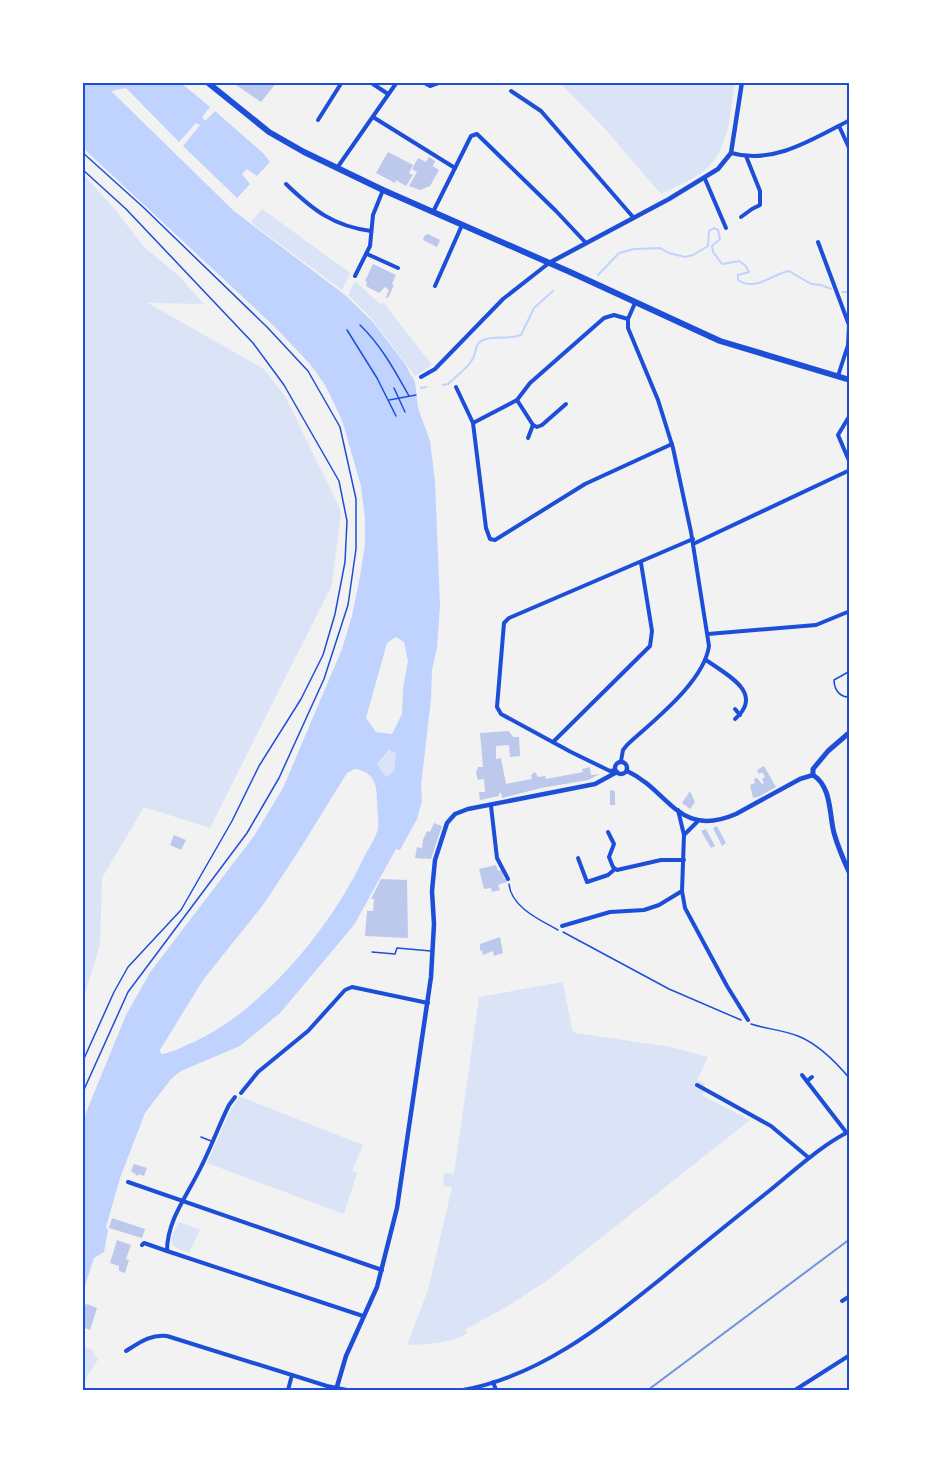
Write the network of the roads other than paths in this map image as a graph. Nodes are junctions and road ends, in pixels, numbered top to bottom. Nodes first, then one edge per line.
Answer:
1 (207, 82) edge
2 (342, 82) edge
3 (370, 82) edge
4 (397, 82) edge
5 (423, 82) edge
6 (441, 82) edge
7 (742, 82) edge
8 (512, 90) dead end
9 (388, 94) junction
10 (373, 117) junction
11 (318, 120) dead end
12 (849, 120) edge
13 (839, 126) junction
14 (849, 150) edge
15 (731, 153) junction
16 (746, 156) junction
17 (338, 168) junction
18 (455, 168) junction
19 (705, 178) junction
20 (286, 184) dead end
21 (383, 190) junction
22 (433, 212) junction
23 (633, 217) junction
24 (741, 217) dead end
25 (462, 225) junction
26 (726, 228) dead end
27 (371, 231) junction
28 (818, 242) dead end
29 (586, 243) junction
30 (367, 254) junction
31 (549, 263) junction
32 (398, 268) dead end
33 (355, 276) dead end
34 (435, 286) dead end
35 (635, 303) junction
36 (628, 318) junction
37 (421, 377) dead end
38 (837, 377) junction
39 (849, 381) edge
40 (456, 387) dead end
41 (517, 400) junction
42 (566, 404) dead end
43 (849, 415) edge
44 (474, 423) junction
45 (533, 425) junction
46 (528, 438) dead end
47 (672, 444) junction
48 (849, 463) edge
49 (849, 470) edge
50 (693, 542) junction
51 (641, 563) junction
52 (849, 610) edge
53 (708, 634) junction
54 (706, 660) junction
55 (849, 671) edge
56 (849, 695) edge
57 (735, 708) dead end
58 (740, 715) junction
59 (735, 719) dead end
60 (849, 732) edge
61 (553, 742) junction
62 (621, 761) junction
63 (616, 771) junction
64 (627, 771) junction
65 (813, 775) junction
66 (491, 806) junction
67 (678, 810) junction
68 (697, 822) junction
69 (609, 832) dead end
70 (684, 835) junction
71 (578, 858) dead end
72 (684, 860) junction
73 (848, 867) edge
74 (615, 869) junction
75 (849, 874) edge
76 (508, 879) road end
77 (682, 891) junction
78 (562, 926) dead end
79 (432, 951) junction
80 (372, 952) dead end
81 (428, 1003) junction
82 (748, 1020) dead end
83 (802, 1075) dead end
84 (812, 1077) dead end
85 (807, 1081) junction
86 (697, 1085) dead end
87 (241, 1093) dead end
88 (235, 1097) dead end
89 (848, 1132) edge
90 (201, 1137) dead end
91 (212, 1141) junction
92 (809, 1158) junction
93 (128, 1182) dead end
94 (183, 1199) junction
95 (142, 1245) dead end
96 (167, 1251) junction
97 (382, 1270) junction
98 (849, 1296) edge
99 (842, 1301) dead end
100 (363, 1316) junction
101 (126, 1351) dead end
102 (849, 1355) edge
103 (292, 1375) junction
104 (493, 1382) junction
105 (336, 1389) edge
106 (288, 1390) edge
107 (347, 1390) edge
108 (463, 1390) edge
109 (496, 1390) edge
110 (795, 1390) edge

1 - 17 main road
2 - 11 street
3 - 9 street
4 - 9 street
5 - 6 street
7 - 15 street
8 - 23 street
9 - 10 street
10 - 17 street
10 - 18 street
12 - 13 street
13 - 14 street
13 - 16 street
15 - 16 street
15 - 19 street
16 - 24 street
17 - 21 main road
18 - 22 street
18 - 29 street
19 - 23 street
19 - 26 street
20 - 27 street
21 - 22 main road
21 - 27 street
22 - 25 main road
23 - 29 street
25 - 31 main road
25 - 34 street
27 - 30 street
28 - 38 street
29 - 31 street
30 - 32 street
30 - 33 street
31 - 35 main road
31 - 37 street
35 - 36 street
35 - 38 main road
36 - 41 street
36 - 47 street
38 - 39 main road
40 - 44 street
41 - 44 street
41 - 45 street
42 - 45 street
43 - 48 street
44 - 47 street
45 - 46 street
47 - 50 street
49 - 50 street
50 - 51 street
50 - 53 street
51 - 61 street
51 - 61 street
52 - 53 street
53 - 54 street
54 - 58 street
54 - 62 street
55 - 56 lane
57 - 58 street
58 - 59 street
60 - 65 main road
61 - 63 street
62 - 63 street
62 - 64 street
63 - 64 street
63 - 66 street
64 - 67 street
65 - 68 street
65 - 73 main road
66 - 76 street
66 - 79 street
67 - 68 street
67 - 70 street
68 - 70 street
69 - 74 street
70 - 72 street
71 - 74 street
72 - 74 street
72 - 77 street
73 - 75 main road
77 - 78 street
77 - 82 street
79 - 80 lane
79 - 81 street
81 - 87 street
81 - 97 street
83 - 85 street
84 - 85 street
85 - 89 street
86 - 92 street
88 - 91 street
89 - 92 street
90 - 91 lane
91 - 94 street
92 - 104 street
93 - 94 street
94 - 96 street
94 - 97 street
95 - 96 street
96 - 100 street
97 - 100 street
98 - 99 street
100 - 105 street
101 - 103 street
102 - 110 street
103 - 105 street
103 - 106 street
104 - 108 street
104 - 109 street
105 - 107 street

